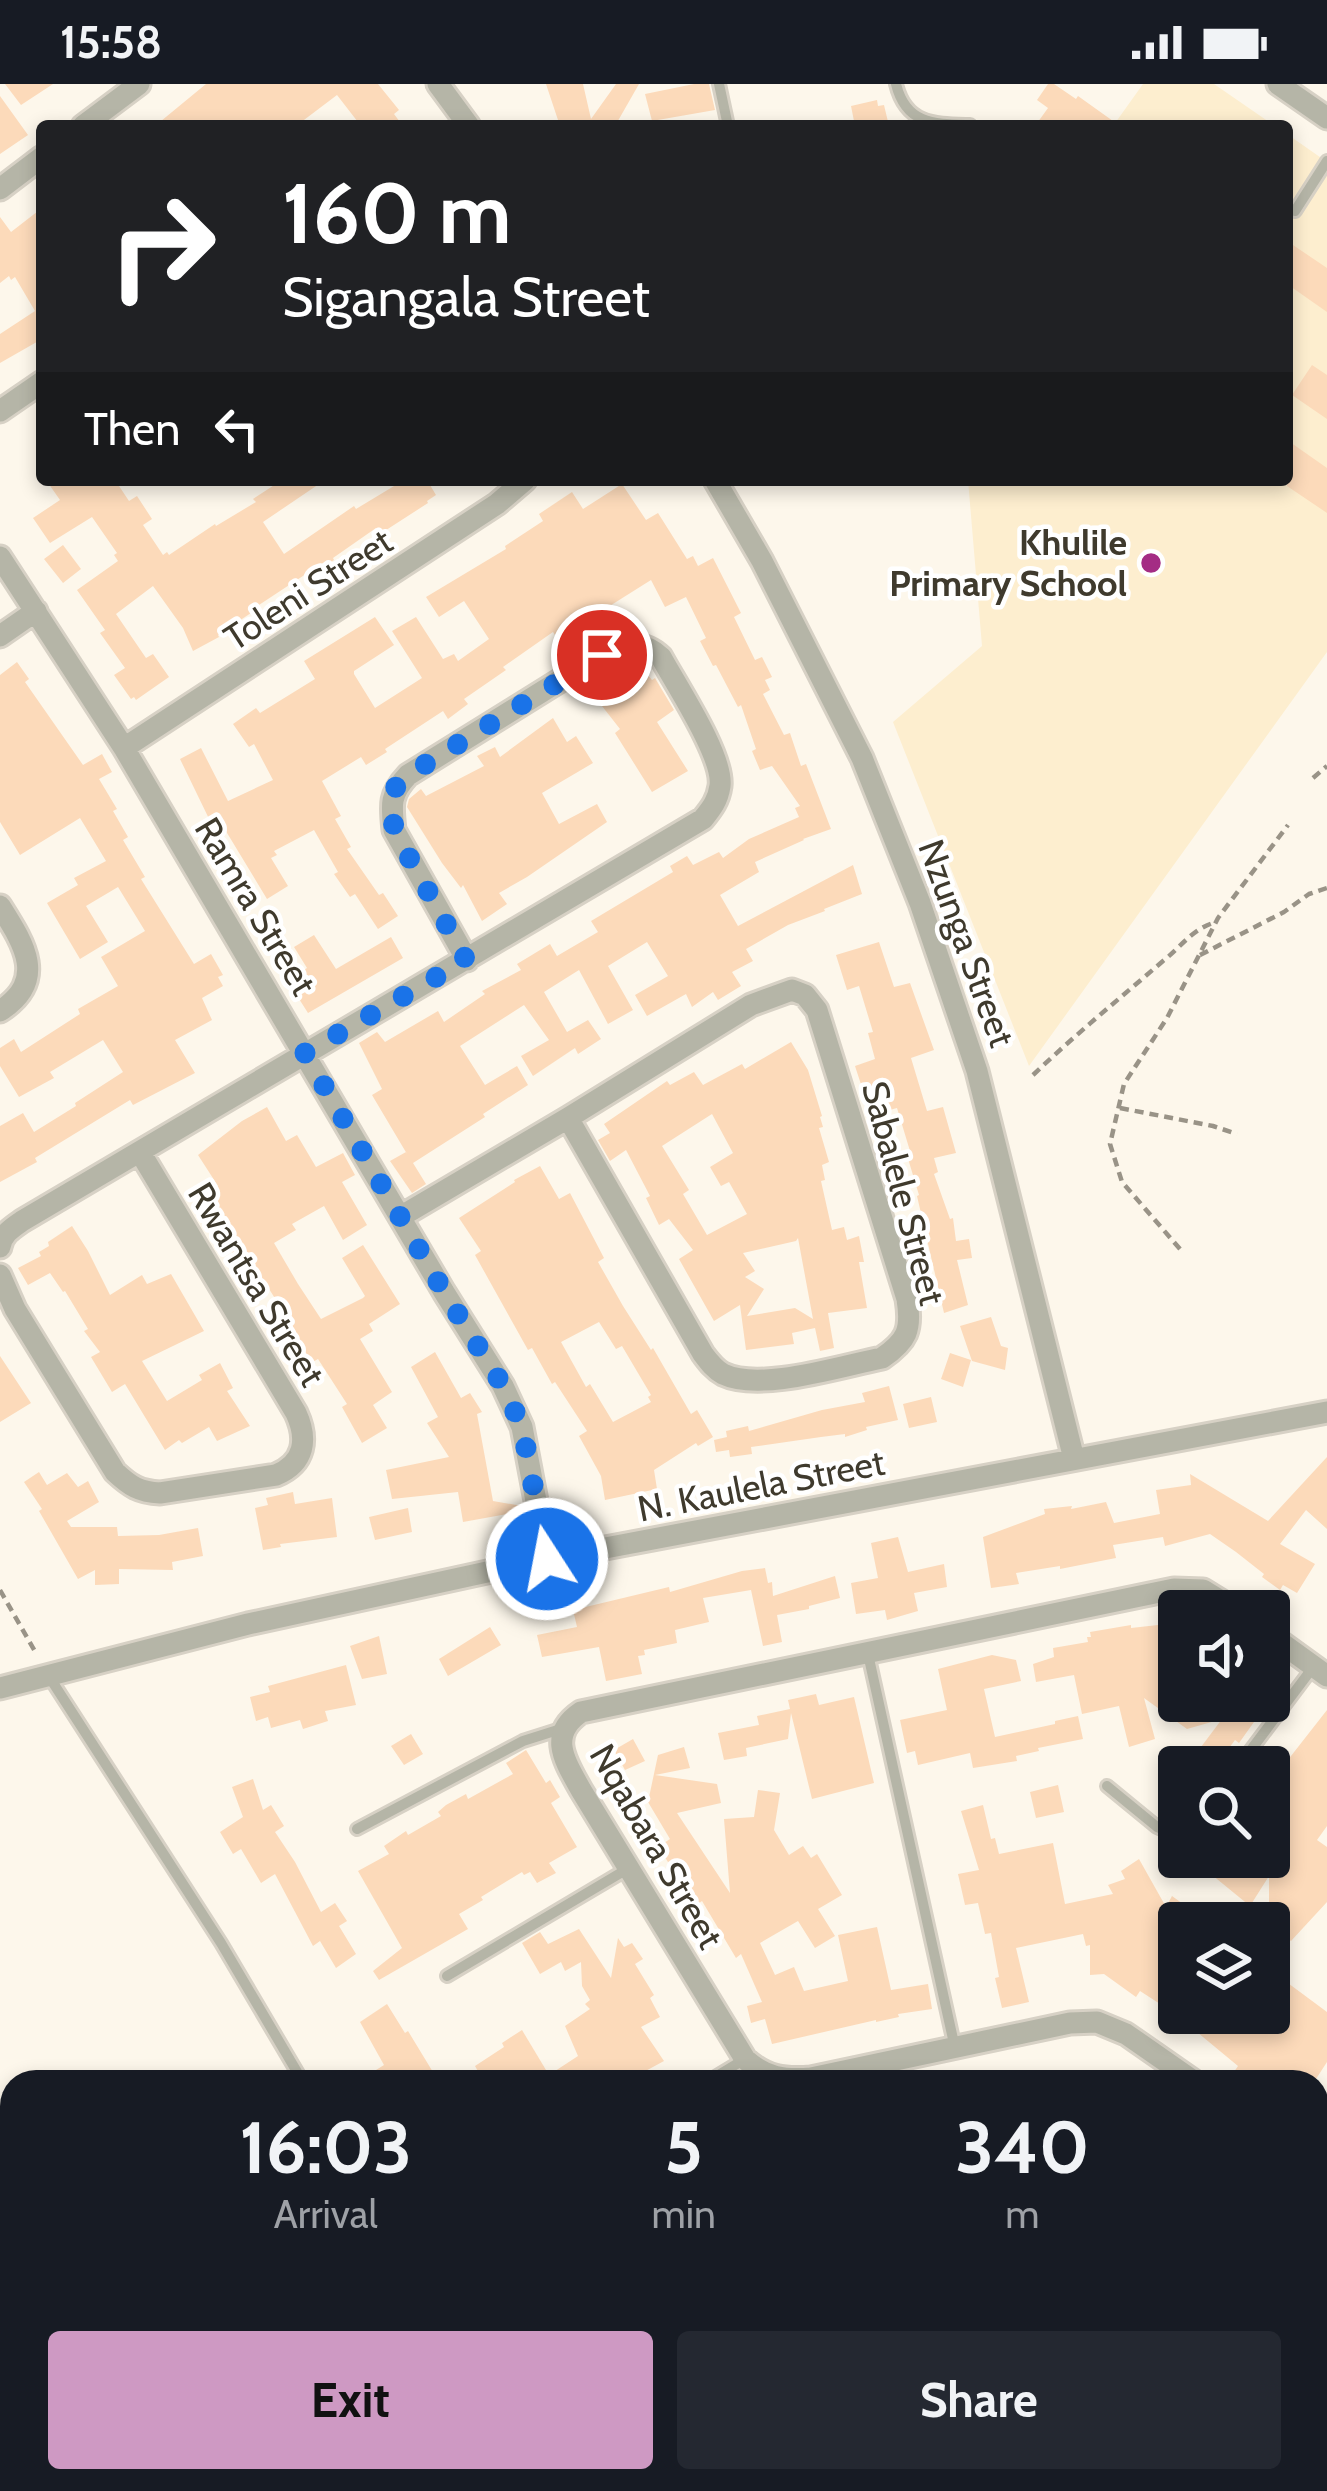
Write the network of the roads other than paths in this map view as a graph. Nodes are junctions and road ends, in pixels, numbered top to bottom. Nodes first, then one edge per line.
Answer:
1 (139, 84) edge
2 (438, 84) edge
3 (719, 84) edge
4 (896, 84) edge
5 (1278, 84) edge
6 (1327, 118) edge
7 (91, 120) edge
8 (465, 120) edge
9 (727, 120) edge
10 (924, 120) edge
11 (1327, 161) edge
12 (36, 162) edge
13 (0, 189) edge
14 (1295, 211) dead end
15 (36, 386) edge
16 (0, 411) edge
17 (518, 486) edge
18 (719, 486) edge
19 (0, 557) edge
20 (36, 611) junction
21 (0, 636) edge
22 (124, 748) junction
23 (0, 906) edge
24 (466, 960) junction
25 (0, 1011) edge
26 (305, 1053) junction
27 (568, 1118) junction
28 (140, 1152) junction
29 (400, 1216) junction
30 (0, 1247) edge
31 (0, 1275) edge
32 (1327, 1412) edge
33 (1074, 1459) junction
34 (547, 1559) junction
35 (1169, 1590) edge
36 (1203, 1590) edge
37 (1158, 1592) edge
38 (1290, 1649) edge
39 (868, 1654) junction
40 (1320, 1671) edge
41 (48, 1675) junction
42 (0, 1688) edge
43 (564, 1728) junction
44 (1256, 1746) edge
45 (1106, 1786) dead end
46 (1158, 1827) edge
47 (357, 1828) dead end
48 (628, 1868) junction
49 (447, 1976) dead end
50 (955, 2048) junction
51 (746, 2059) junction
52 (296, 2070) edge
53 (727, 2070) edge
54 (760, 2070) edge
55 (849, 2070) edge
56 (1178, 2070) edge

1 - 7 street
2 - 8 street
3 - 9 lane
4 - 10 lane
5 - 6 street
11 - 14 lane
12 - 13 street
15 - 16 street
17 - 22 street, Toleni Street
18 - 33 street, Nzunga Street
19 - 20 street, Ramra Street
20 - 21 street
20 - 22 street, Ramra Street
22 - 26 street, Ramra Street
23 - 25 street
24 - 24 street
24 - 26 street
26 - 28 street
26 - 29 street, Ramra Street
27 - 27 street, Sabalele Street
27 - 29 street, Sabalele Street
28 - 30 street
28 - 31 street, Rwantsa Street
29 - 34 street, Ramra Street
32 - 33 street, N. Kaulela Street
33 - 34 street, N. Kaulela Street
34 - 41 street, N. Kaulela Street
35 - 36 street, Nqabara Street
37 - 39 street, Nqabara Street
38 - 40 street
39 - 43 street, Nqabara Street
39 - 50 lane
40 - 44 lane
41 - 42 street, N. Kaulela Street
41 - 52 lane
43 - 47 lane
43 - 48 street, Nqabara Street
45 - 46 lane
48 - 49 lane
48 - 51 street, Nqabara Street
50 - 55 street
50 - 56 street
51 - 53 lane
51 - 54 street

